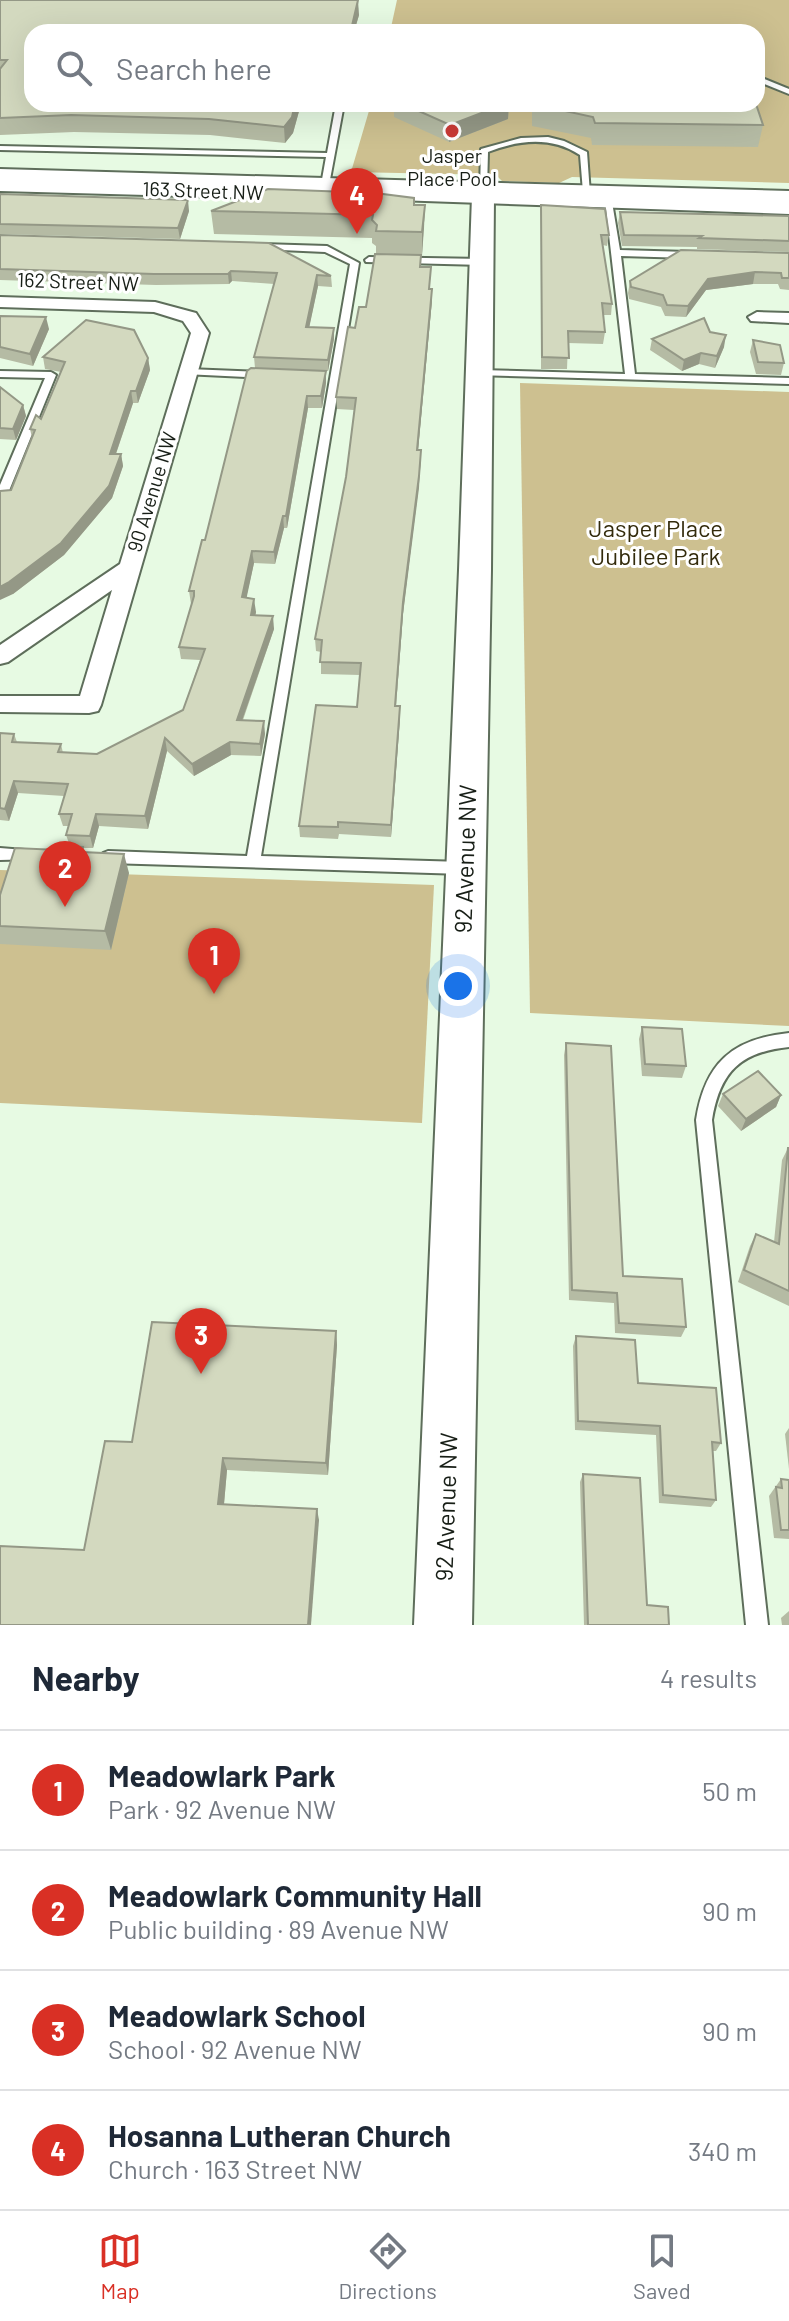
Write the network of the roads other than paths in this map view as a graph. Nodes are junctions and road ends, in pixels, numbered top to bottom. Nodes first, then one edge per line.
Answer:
1 (765, 82) edge
2 (789, 92) edge
3 (339, 112) edge
4 (0, 148) edge
5 (332, 155) junction
6 (0, 176) edge
7 (325, 185) junction
8 (0, 186) edge
9 (587, 192) junction
10 (483, 194) junction
11 (789, 198) edge
12 (608, 202) junction
13 (789, 209) edge
14 (249, 247) edge
15 (616, 253) junction
16 (694, 256) edge
17 (369, 260) dead end
18 (483, 262) junction
19 (0, 302) edge
20 (155, 307) joint
21 (757, 317) dead end
22 (789, 318) edge
23 (188, 372) junction
24 (479, 373) junction
25 (0, 374) edge
26 (277, 375) edge
27 (321, 376) edge
28 (336, 377) junction
29 (630, 377) junction
30 (789, 381) edge
31 (0, 498) edge
32 (128, 569) junction
33 (0, 656) edge
34 (0, 704) edge
35 (0, 854) edge
36 (47, 855) edge
37 (95, 857) edge
38 (253, 862) junction
39 (465, 869) junction
40 (789, 1040) edge
41 (443, 1625) edge
42 (757, 1625) edge

1 - 2 lane
3 - 5 lane
4 - 5 lane
5 - 7 lane
6 - 7 street, 163 Street NW
7 - 10 street, 163 Street NW
8 - 10 street, 163 Street NW
9 - 10 street, 163 Street NW
9 - 10 lane
9 - 11 street, 163 Street NW
10 - 12 street, 163 Street NW
10 - 18 street, 92 Avenue NW
12 - 13 street, 163 Street NW
12 - 15 lane
14 - 28 lane
15 - 16 lane
15 - 29 lane
17 - 18 lane
18 - 24 street, 92 Avenue NW
19 - 20 street, 162 Street NW
20 - 23 street, 90 Avenue NW
21 - 22 street
23 - 26 lane
23 - 32 street, 90 Avenue NW
24 - 29 lane
24 - 39 street, 92 Avenue NW
25 - 31 lane
27 - 28 lane
28 - 38 lane
29 - 30 lane
32 - 33 street
32 - 34 street, 90 Avenue NW
35 - 36 lane
37 - 38 lane
38 - 39 lane
39 - 41 street, 92 Avenue NW
40 - 42 lane

